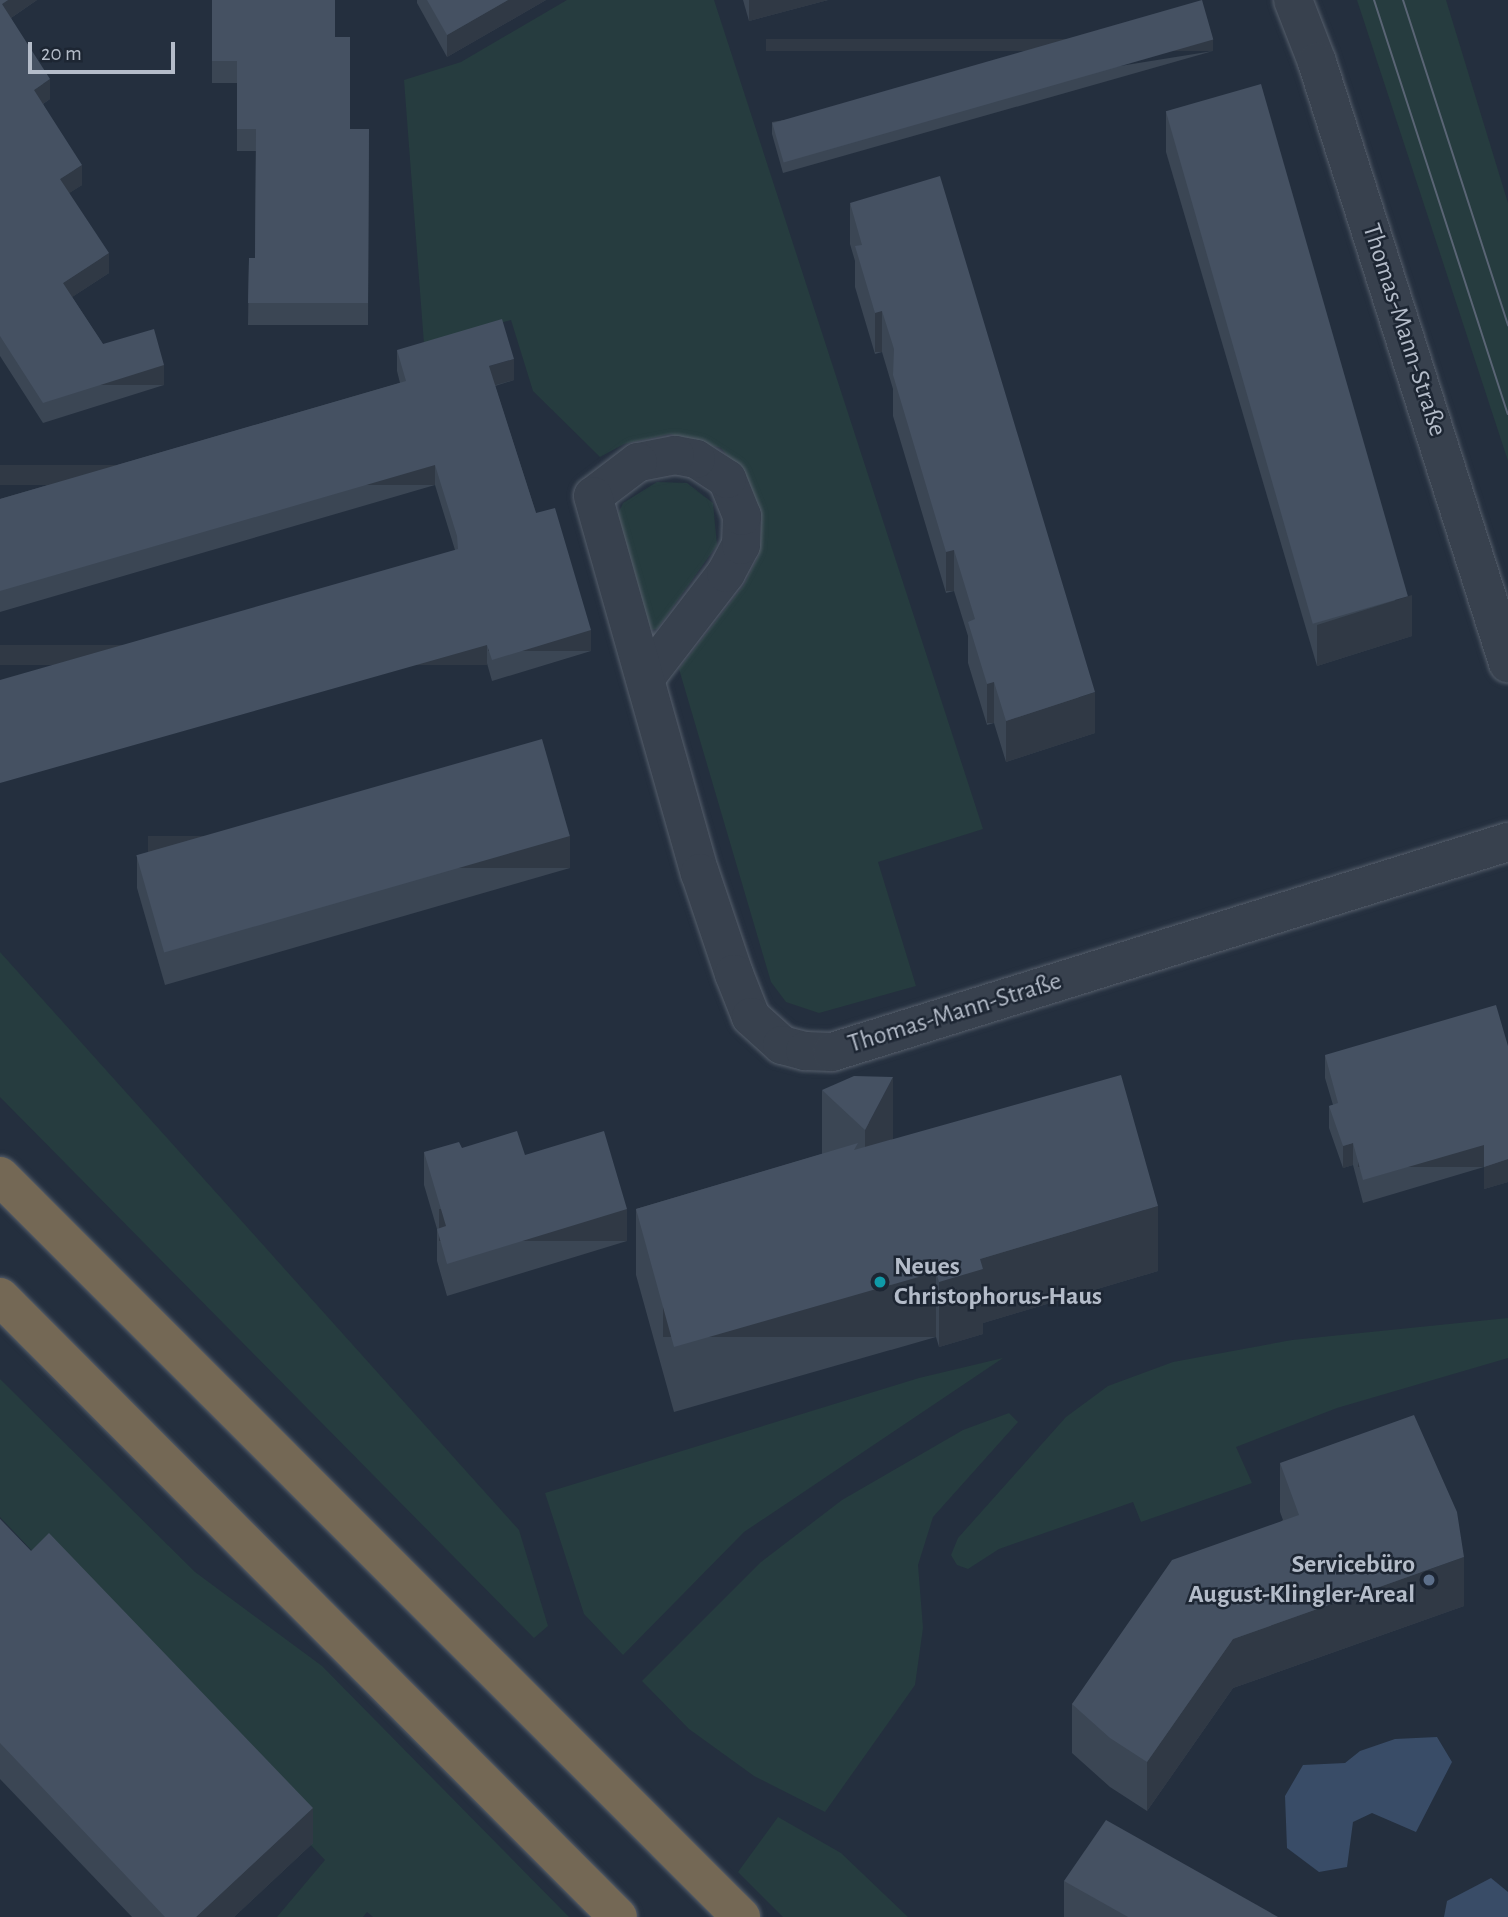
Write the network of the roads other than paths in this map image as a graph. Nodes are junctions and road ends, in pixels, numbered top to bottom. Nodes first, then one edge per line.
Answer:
1 (1293, 0) edge
2 (1508, 663) edge
3 (647, 676) junction
4 (1508, 842) edge
5 (0, 1176) edge
6 (0, 1297) edge
7 (618, 1917) edge
8 (741, 1917) edge

1 - 2 street, Thomas-Mann-Straße
3 - 3 street, Thomas-Mann-Straße
3 - 4 street, Thomas-Mann-Straße
5 - 8 highway
6 - 7 highway

